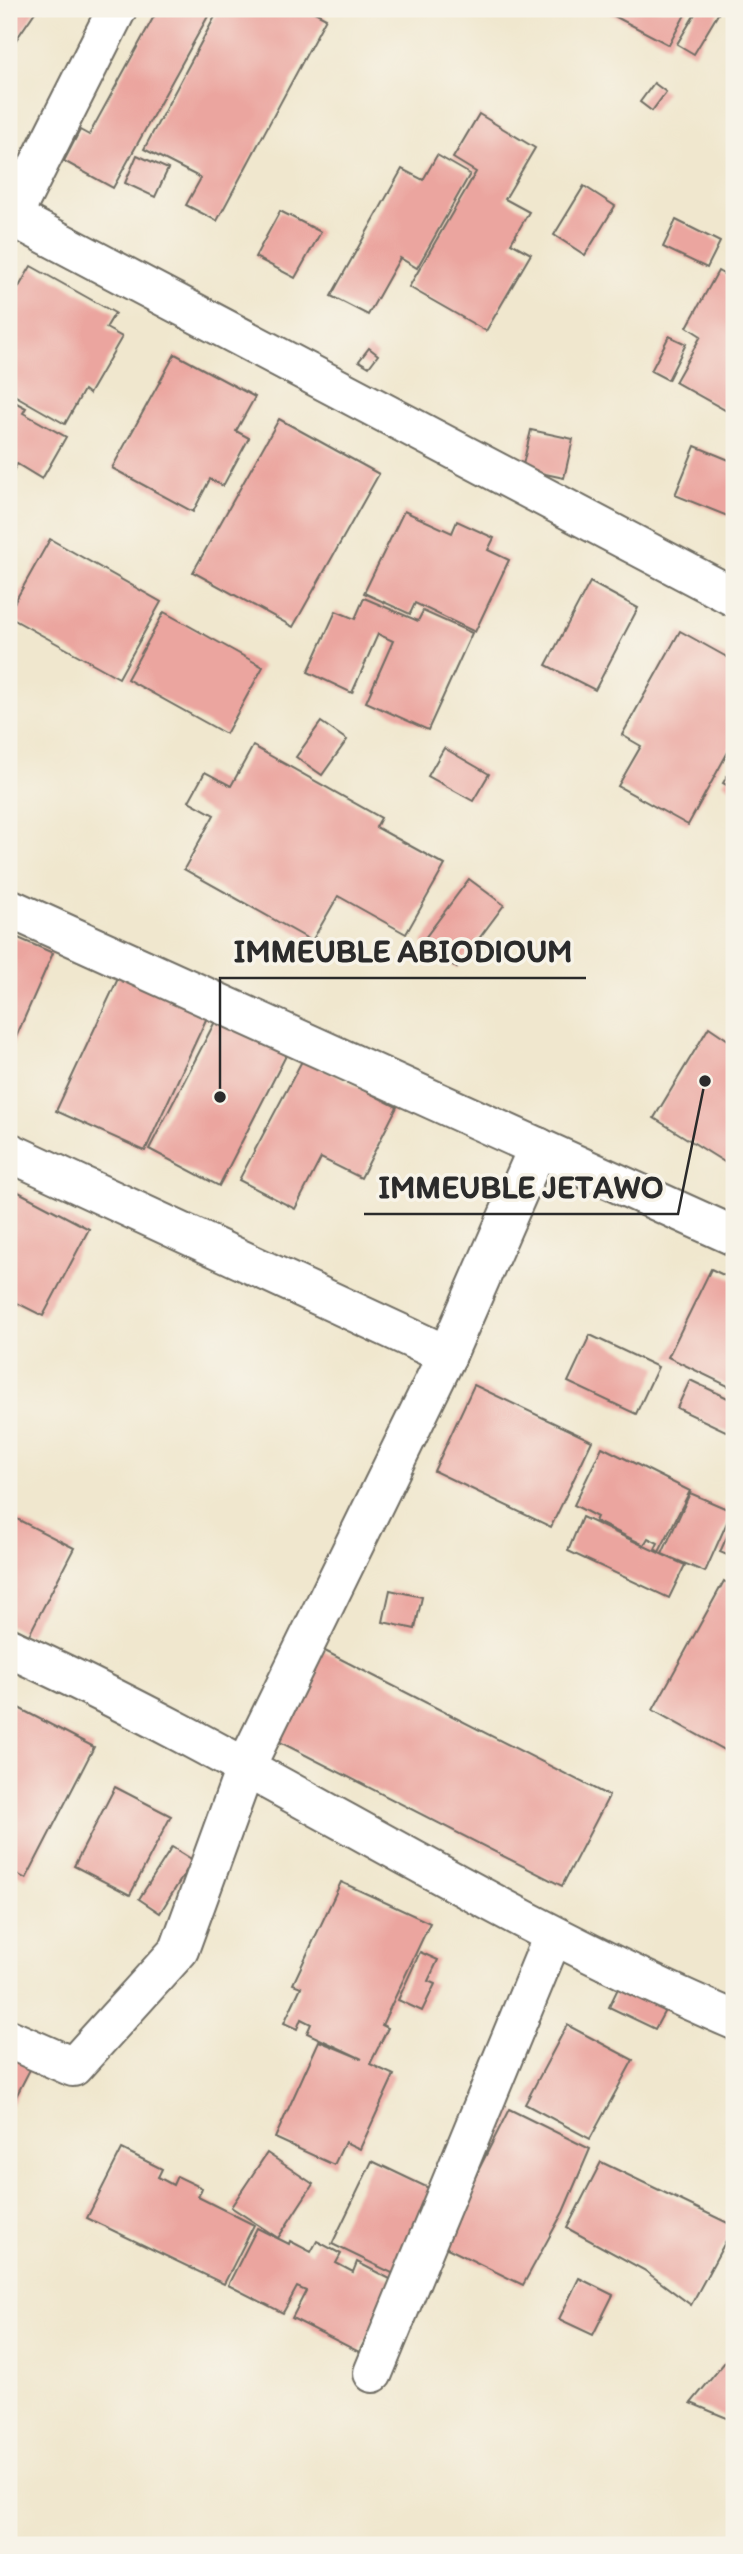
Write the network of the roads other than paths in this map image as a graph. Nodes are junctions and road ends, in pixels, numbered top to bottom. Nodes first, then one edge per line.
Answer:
1 (117, 9) edge
2 (10, 218) edge
3 (734, 597) edge
4 (9, 908) edge
5 (538, 1147) junction
6 (9, 1152) edge
7 (732, 1229) edge
8 (447, 1355) junction
9 (9, 1648) edge
10 (246, 1766) junction
11 (553, 1936) junction
12 (734, 2020) edge
13 (9, 2039) edge
14 (373, 2373) dead end

1 - 2 street
2 - 3 street
4 - 5 street
5 - 7 street
5 - 8 street
6 - 8 street
8 - 10 street
9 - 10 street
10 - 11 street
10 - 13 street
11 - 12 street
11 - 14 street

